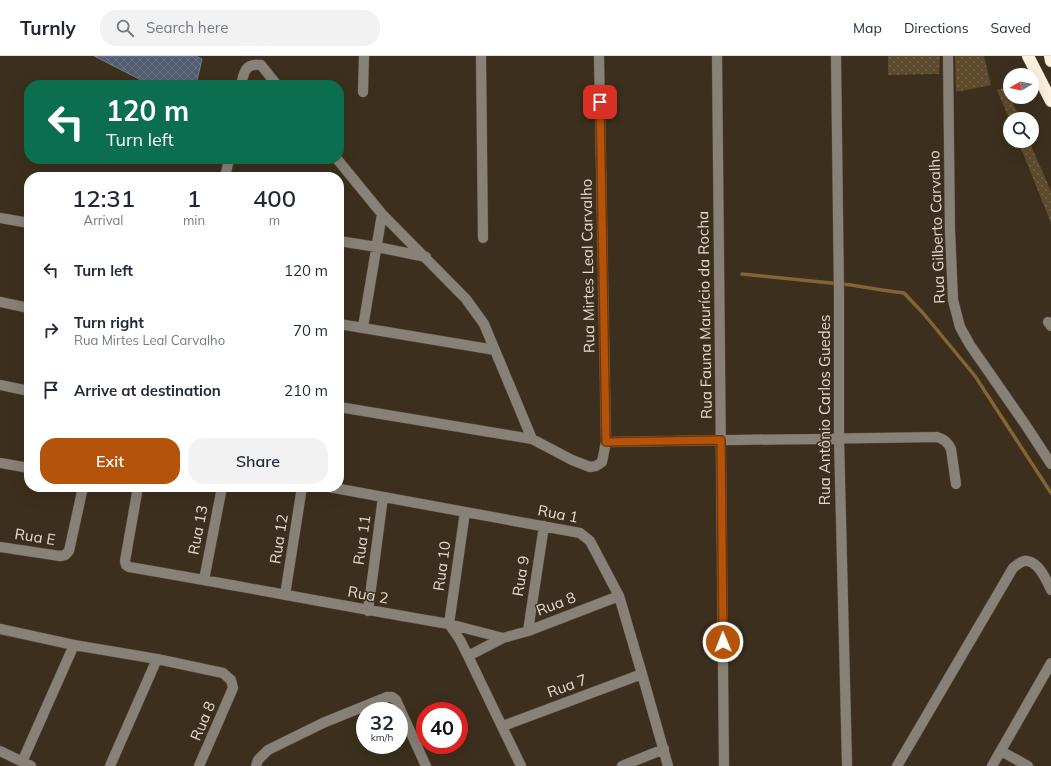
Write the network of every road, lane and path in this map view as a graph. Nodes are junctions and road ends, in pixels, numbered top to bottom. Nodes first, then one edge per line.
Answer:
1 (364, 56) edge
2 (481, 56) edge
3 (599, 56) edge
4 (717, 56) edge
5 (836, 56) edge
6 (948, 56) edge
7 (1028, 56) edge
8 (1050, 56) edge
9 (1051, 61) edge
10 (243, 80) edge
11 (273, 80) edge
12 (363, 92) dead end
13 (1051, 101) edge
14 (341, 164) edge
15 (382, 214) junction
16 (0, 218) edge
17 (24, 222) edge
18 (483, 238) dead end
19 (344, 242) edge
20 (377, 247) junction
21 (426, 257) junction
22 (0, 302) edge
23 (24, 307) edge
24 (344, 325) edge
25 (363, 327) junction
26 (495, 350) junction
27 (0, 385) edge
28 (24, 389) edge
29 (344, 408) edge
30 (532, 439) junction
31 (839, 439) junction
32 (721, 440) junction
33 (606, 442) junction
34 (0, 463) edge
35 (1051, 464) edge
36 (24, 467) edge
37 (956, 484) dead end
38 (344, 490) edge
39 (81, 492) edge
40 (137, 492) edge
41 (221, 492) edge
42 (301, 492) edge
43 (383, 496) junction
44 (465, 512) junction
45 (544, 526) junction
46 (0, 547) edge
47 (204, 580) junction
48 (1051, 590) edge
49 (285, 595) junction
50 (619, 596) junction
51 (368, 611) junction
52 (449, 624) junction
53 (0, 629) edge
54 (528, 631) junction
55 (503, 638) junction
56 (74, 645) junction
57 (468, 656) junction
58 (157, 659) junction
59 (1051, 663) edge
60 (642, 674) junction
61 (503, 726) junction
62 (664, 749) junction
63 (0, 751) edge
64 (1001, 751) junction
65 (26, 764) edge
66 (847, 764) dead end
67 (110, 766) edge
68 (200, 766) edge
69 (256, 766) edge
70 (426, 766) edge
71 (521, 766) edge
72 (622, 766) edge
73 (668, 766) edge
74 (724, 766) edge
75 (897, 766) edge
76 (992, 766) edge
77 (1028, 766) edge

1 - 12 street
2 - 18 street
3 - 33 street, Rua Mirtes Leal Carvalho
4 - 32 street, Rua Fauna Maurício da Rocha
5 - 31 street, Rua Antônio Carlos Guedes
6 - 35 street, Rua Gilberto Carvalho
7 - 13 highway
8 - 9 highway
10 - 11 street
14 - 15 street
15 - 20 street
15 - 21 street
16 - 17 street
19 - 20 street
20 - 21 street
20 - 25 street
21 - 26 street
22 - 23 street
24 - 25 street
25 - 26 street
26 - 30 street
27 - 28 street
29 - 30 street
30 - 33 street, Rua Mirtes Leal Carvalho
31 - 32 street
31 - 37 street
31 - 66 street, Rua Antônio Carlos Guedes
32 - 33 street
32 - 74 street, Rua Fauna Maurício da Rocha
34 - 36 street
38 - 43 street, Rua 1
39 - 46 street, Rua E
40 - 47 street, Rua 2
41 - 47 street, Rua 13
42 - 49 street, Rua 12
43 - 44 street, Rua 1
43 - 51 street, Rua 11
44 - 45 street, Rua 1
44 - 52 street, Rua 10
45 - 50 street, Rua 1
45 - 54 street, Rua 9
47 - 49 street, Rua 2
48 - 75 street
49 - 51 street, Rua 2
50 - 54 street, Rua 8
50 - 60 street, Rua 1
51 - 52 street, Rua 2
52 - 55 street
52 - 57 street
53 - 56 street
54 - 55 street, Rua 8
55 - 57 street, Rua 8
56 - 58 street
56 - 65 street
57 - 61 street
58 - 67 street
58 - 68 street, Rua 8
59 - 64 street
60 - 61 street, Rua 7
60 - 62 street, Rua 1
61 - 71 street
62 - 72 street
62 - 73 street, Rua 1
63 - 65 street
64 - 76 street
64 - 77 street
69 - 70 street

